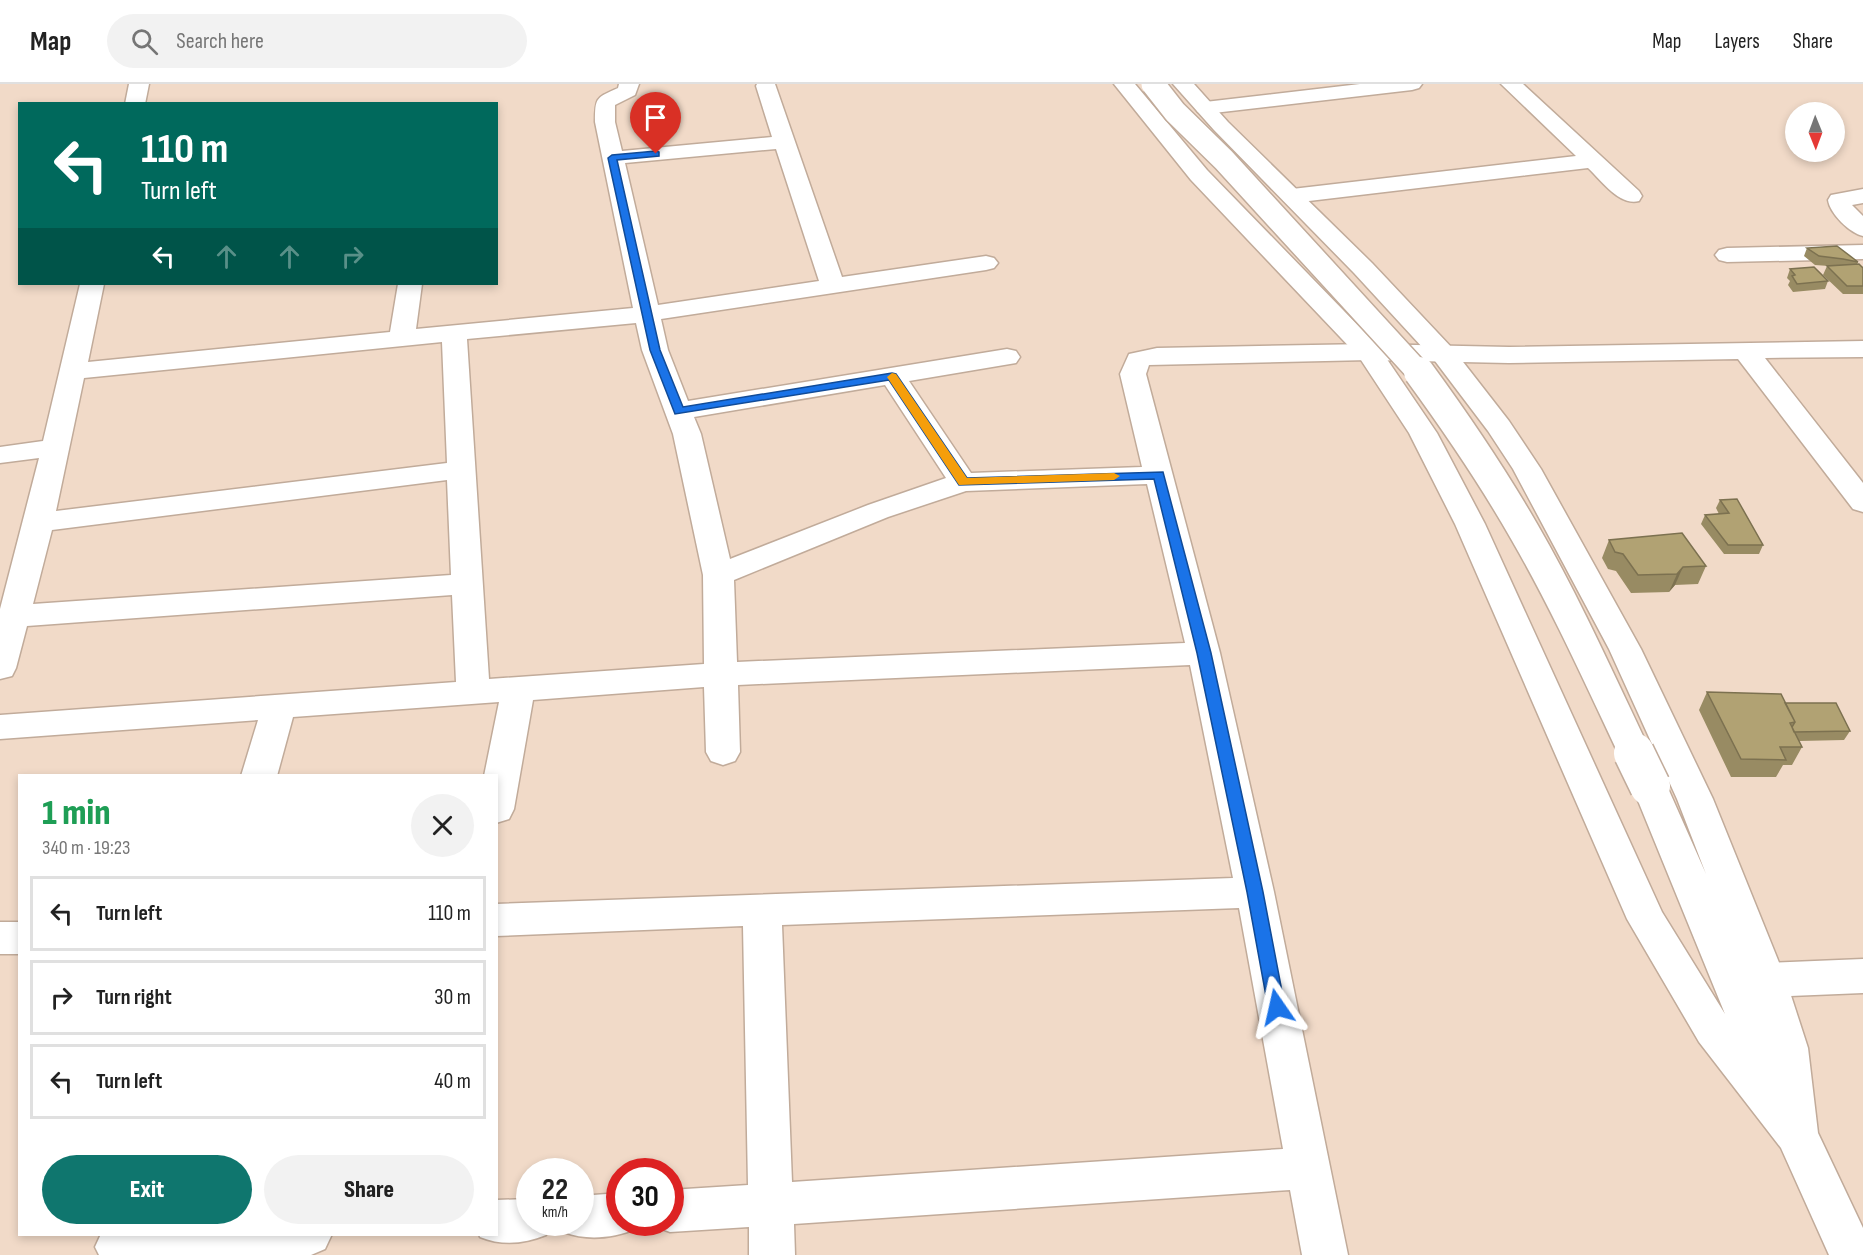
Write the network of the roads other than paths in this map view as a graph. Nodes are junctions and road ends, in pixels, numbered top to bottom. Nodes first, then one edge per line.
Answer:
1 (139, 84) edge
2 (629, 84) edge
3 (1124, 84) edge
4 (1153, 84) edge
5 (1183, 84) edge
6 (1412, 84) edge
7 (1511, 84) edge
8 (766, 86) dead end
9 (135, 102) edge
10 (1205, 108) junction
11 (784, 142) junction
12 (612, 158) junction
13 (1593, 161) junction
14 (1292, 196) junction
15 (1631, 196) dead end
16 (1863, 196) edge
17 (1863, 229) edge
18 (1863, 252) edge
19 (1727, 255) dead end
20 (986, 263) dead end
21 (92, 285) edge
22 (410, 285) edge
23 (833, 286) junction
24 (647, 314) junction
25 (454, 333) junction
26 (402, 338) junction
27 (1863, 349) edge
28 (1369, 352) junction
29 (1746, 352) junction
30 (1444, 355) junction
31 (1007, 357) dead end
32 (72, 371) junction
33 (892, 376) junction
34 (679, 411) junction
35 (54, 448) junction
36 (0, 455) edge
37 (460, 470) junction
38 (1159, 475) junction
39 (963, 482) junction
40 (1863, 503) edge
41 (39, 522) junction
42 (718, 575) junction
43 (467, 584) junction
44 (15, 616) junction
45 (1204, 653) junction
46 (0, 668) edge
47 (721, 674) junction
48 (518, 689) junction
49 (473, 693) junction
50 (279, 706) junction
51 (0, 727) edge
52 (723, 752) dead end
53 (260, 774) edge
54 (498, 798) edge
55 (1255, 892) junction
56 (762, 910) junction
57 (498, 920) edge
58 (0, 938) edge
59 (18, 938) edge
60 (1863, 976) edge
61 (1766, 980) junction
62 (1796, 1134) junction
63 (1307, 1168) junction
64 (770, 1204) junction
65 (684, 1210) edge
66 (516, 1221) edge
67 (498, 1222) edge
68 (277, 1236) edge
69 (118, 1246) edge
70 (772, 1255) edge
71 (1325, 1255) edge
72 (1852, 1255) edge

1 - 9 street
2 - 12 street
3 - 28 street
4 - 62 street, bridge
5 - 10 street
6 - 10 street
7 - 13 street
8 - 11 street
10 - 14 street
11 - 12 street
11 - 23 street
12 - 24 street
13 - 14 street
13 - 15 street
14 - 30 street
16 - 17 street
18 - 19 street
20 - 23 street
21 - 32 street
22 - 26 street
23 - 24 street
24 - 25 street
24 - 34 street
25 - 26 street
25 - 37 street
26 - 32 street
27 - 29 street
28 - 30 street
28 - 38 street
28 - 62 street
29 - 30 street
29 - 40 street
30 - 61 street
31 - 33 street
32 - 35 street
33 - 34 street
33 - 39 street
34 - 42 street
35 - 36 street
35 - 41 street
37 - 41 street
37 - 43 street
38 - 39 street
38 - 45 street
39 - 42 street
41 - 44 street
42 - 47 street
43 - 44 street
43 - 49 street
44 - 46 street
45 - 47 street
45 - 55 street
47 - 48 street
47 - 52 street
48 - 49 street
48 - 54 street
49 - 50 street
50 - 51 street
50 - 53 street
55 - 56 street
55 - 63 street
56 - 57 street
56 - 64 street
58 - 59 street
60 - 61 street
61 - 62 street
62 - 72 street
63 - 64 street
63 - 71 street
64 - 65 street
64 - 70 street
66 - 67 street
68 - 69 street

